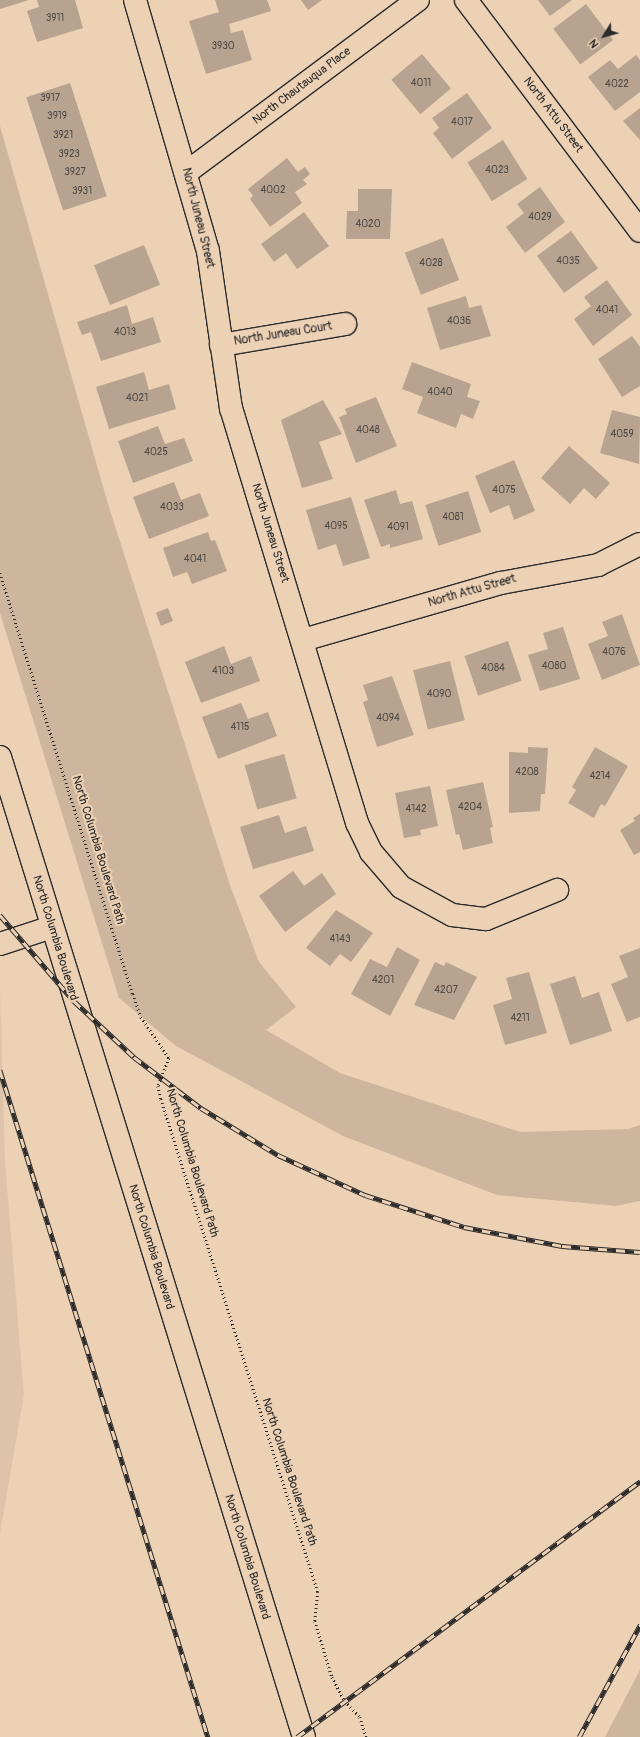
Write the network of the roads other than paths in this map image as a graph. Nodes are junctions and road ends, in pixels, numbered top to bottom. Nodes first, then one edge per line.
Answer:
1 (135, 0) edge
2 (418, 0) edge
3 (466, 0) edge
4 (187, 172) junction
5 (640, 231) edge
6 (345, 324) dead end
7 (221, 345) junction
8 (640, 544) edge
9 (303, 640) junction
10 (0, 757) edge
11 (557, 890) dead end
12 (52, 927) junction
13 (0, 944) edge
14 (304, 1737) edge

1 - 4 street, North Juneau Street
2 - 4 street, North Chautauqua Place
3 - 5 street, North Attu Street
4 - 7 street, North Juneau Street
6 - 7 street, North Juneau Court
7 - 9 street, North Juneau Street
8 - 9 street, North Attu Street
9 - 11 street, North Juneau Street
10 - 12 street, North Columbia Boulevard
12 - 13 street
12 - 14 street, North Columbia Boulevard

